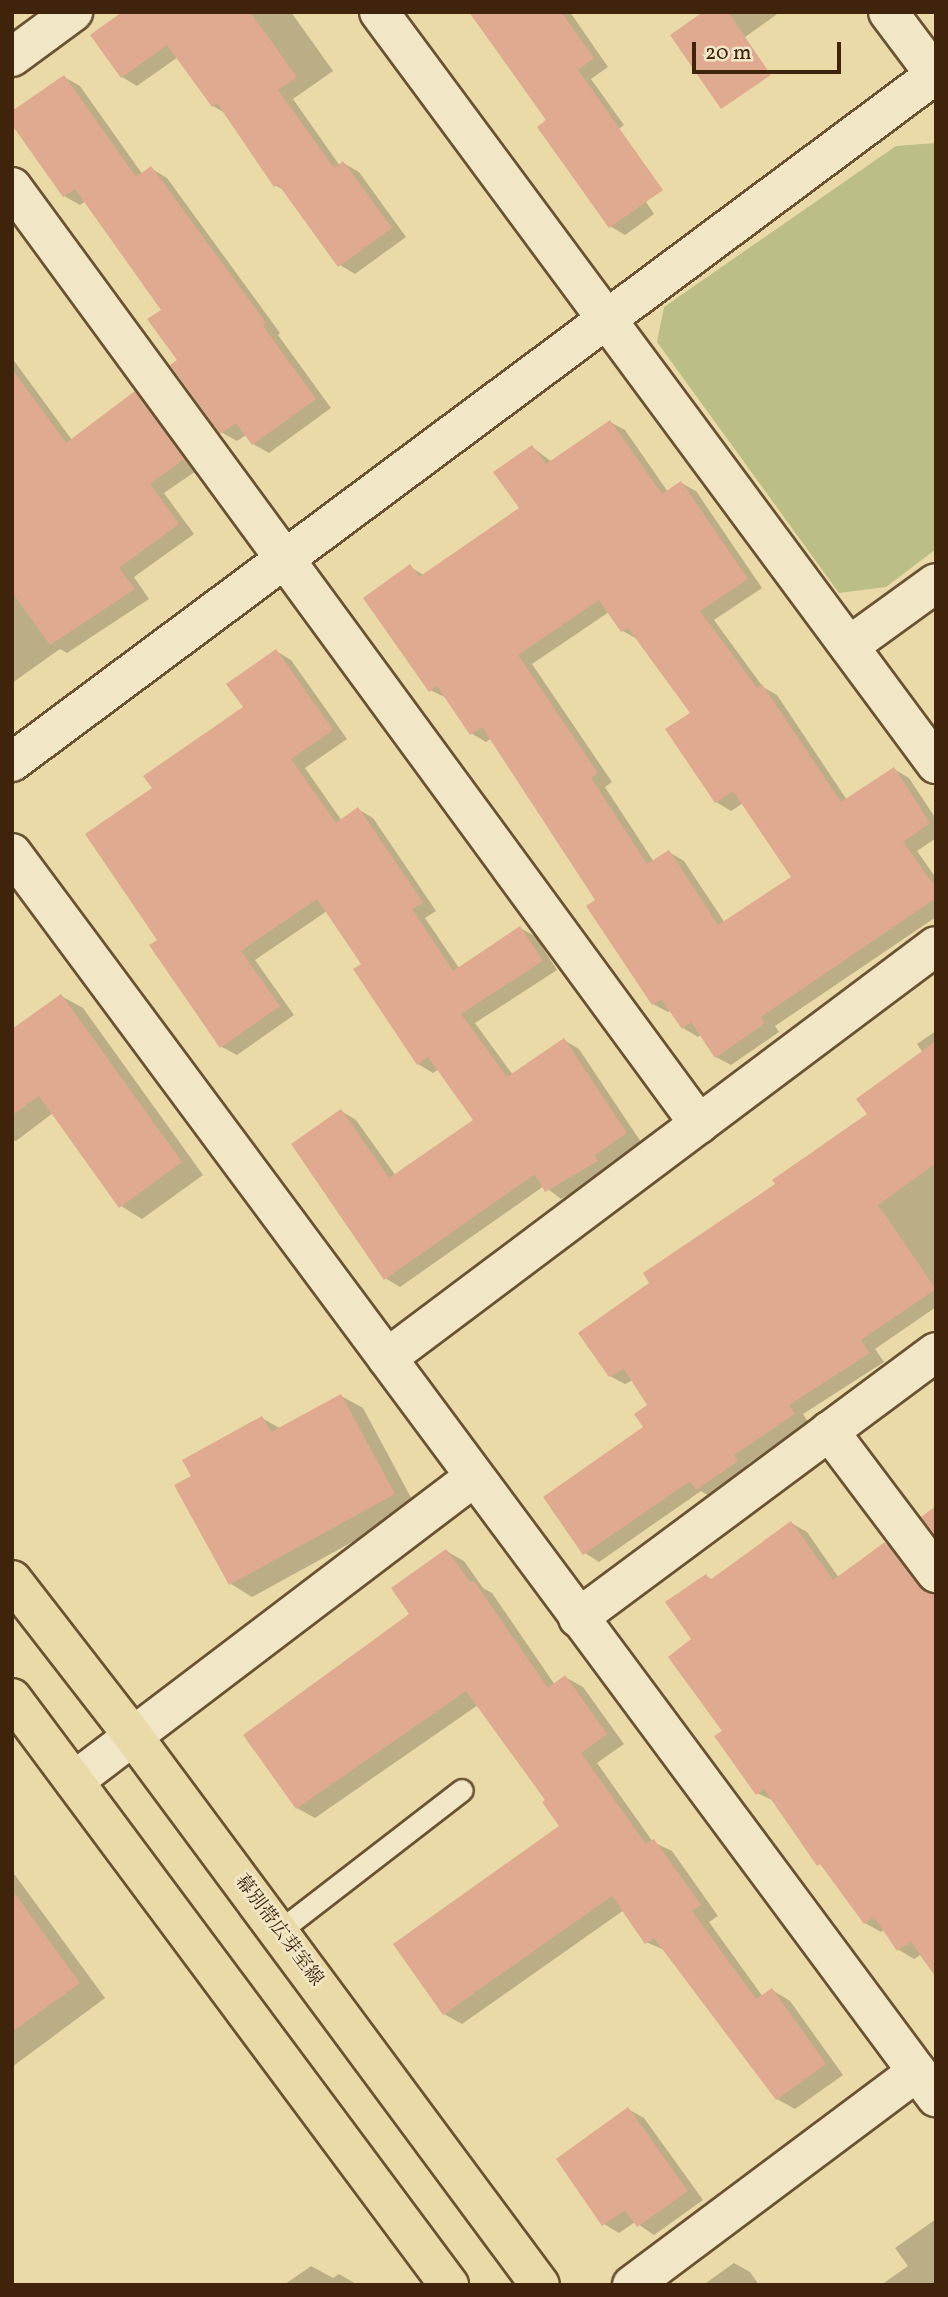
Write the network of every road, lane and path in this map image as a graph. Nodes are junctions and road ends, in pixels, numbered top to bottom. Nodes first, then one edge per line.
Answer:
1 (73, 12) edge
2 (379, 12) edge
3 (888, 12) edge
4 (12, 57) edge
5 (935, 75) edge
6 (12, 187) edge
7 (608, 318) junction
8 (286, 557) junction
9 (936, 583) edge
10 (849, 646) junction
11 (12, 762) edge
12 (936, 764) edge
13 (12, 853) edge
14 (936, 946) edge
15 (699, 1124) junction
16 (936, 1352) edge
17 (387, 1358) junction
18 (829, 1431) junction
19 (474, 1478) junction
20 (936, 1573) edge
21 (12, 1580) edge
22 (578, 1618) junction
23 (12, 1698) edge
24 (132, 1736) junction
25 (74, 1780) junction
26 (462, 1790) dead end
27 (278, 1932) junction
28 (926, 2084) edge
29 (449, 2285) edge
30 (540, 2285) edge
31 (632, 2285) edge

1 - 4 street
2 - 7 street
3 - 5 street
5 - 7 street
6 - 8 street
7 - 8 street
7 - 10 street
8 - 11 street
8 - 15 street
9 - 10 street
10 - 12 street
13 - 17 street
14 - 15 street
15 - 17 street
16 - 18 street
17 - 19 street
18 - 20 street
18 - 22 street
19 - 22 street
19 - 24 street
21 - 24 main road, 幕別帯広芽室線
22 - 28 street
23 - 25 main road
24 - 25 street
24 - 27 main road, 幕別帯広芽室線
25 - 29 main road
26 - 27 lane
27 - 30 main road, 幕別帯広芽室線
28 - 31 street

